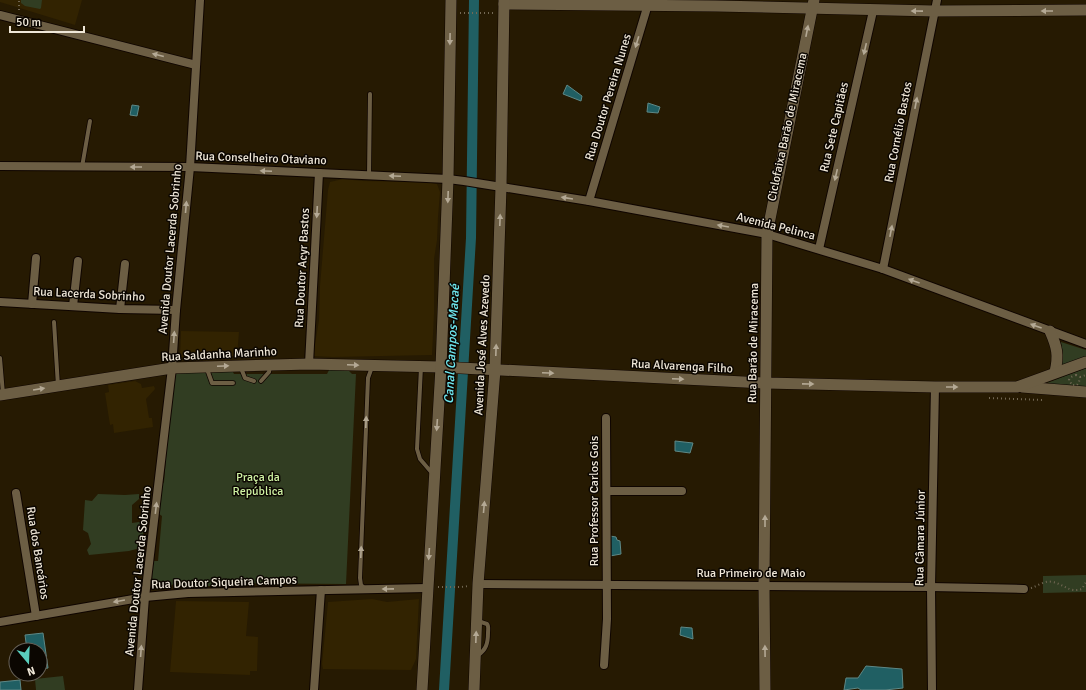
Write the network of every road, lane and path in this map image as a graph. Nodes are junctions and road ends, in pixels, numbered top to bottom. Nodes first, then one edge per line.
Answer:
1 (200, 0) edge
2 (451, 0) edge
3 (937, 0) edge
4 (504, 2) edge
5 (649, 2) edge
6 (717, 3) edge
7 (813, 4) edge
8 (1086, 10) edge
9 (873, 11) junction
10 (934, 11) junction
11 (462, 13) dead end
12 (487, 13) dead end
13 (0, 15) edge
14 (196, 65) junction
15 (370, 94) dead end
16 (90, 121) dead end
17 (0, 166) edge
18 (82, 167) junction
19 (190, 167) junction
20 (319, 173) junction
21 (369, 175) junction
22 (448, 179) junction
23 (501, 187) junction
24 (589, 201) junction
25 (767, 234) junction
26 (819, 249) junction
27 (36, 258) dead end
28 (78, 261) dead end
29 (125, 264) dead end
30 (883, 269) junction
31 (0, 302) edge
32 (32, 304) junction
33 (73, 306) junction
34 (120, 309) junction
35 (176, 310) junction
36 (54, 322) dead end
37 (1050, 331) junction
38 (1086, 344) edge
39 (0, 358) edge
40 (1086, 362) edge
41 (309, 364) junction
42 (270, 365) junction
43 (241, 366) junction
44 (373, 366) junction
45 (206, 367) junction
46 (421, 367) junction
47 (441, 367) junction
48 (172, 368) junction
49 (495, 370) junction
50 (1055, 372) junction
51 (1086, 375) edge
52 (1080, 377) dead end
53 (254, 381) dead end
54 (261, 381) dead end
55 (233, 383) dead end
56 (766, 384) junction
57 (58, 386) junction
58 (935, 387) junction
59 (1017, 387) junction
60 (1086, 392) edge
61 (1, 395) edge
62 (606, 418) dead end
63 (434, 476) junction
64 (607, 491) junction
65 (682, 491) dead end
66 (16, 493) dead end
67 (1086, 582) edge
68 (478, 584) junction
69 (607, 585) junction
70 (764, 585) junction
71 (440, 586) dead end
72 (931, 586) junction
73 (461, 587) dead end
74 (427, 588) junction
75 (1024, 588) joint
76 (321, 590) junction
77 (365, 590) junction
78 (146, 597) junction
79 (36, 616) junction
80 (0, 622) edge
81 (604, 665) dead end
82 (138, 690) edge
83 (314, 690) edge
84 (422, 690) edge
85 (474, 690) edge
86 (765, 690) edge
87 (932, 690) edge

1 - 14 street, Avenida Doutor Lacerda Sobrinho
2 -> 22 main road
3 - 10 street, Rua Cornélio Bastos
4 - 5 main road
4 - 23 main road, Avenida José Alves Azevedo
5 - 6 main road
5 -> 24 street, Rua Doutor Pereira Nunes
6 - 7 main road
7 - 9 main road
25 -> 7 main road, Rua Barão de Miracema
8 -> 10 main road
10 -> 9 main road
9 -> 26 street, Rua Sete Capitães
30 -> 10 street, Rua Cornélio Bastos
11 - 12 path
14 -> 13 street
14 - 19 street, Avenida Doutor Lacerda Sobrinho
15 - 21 lane
16 - 18 lane
17 - 18 street, Rua Conselheiro Otaviano
19 -> 18 street, Rua Conselheiro Otaviano
20 -> 19 street, Rua Conselheiro Otaviano
35 -> 19 street, Avenida Doutor Lacerda Sobrinho
20 - 21 street, Rua Conselheiro Otaviano
20 -> 41 street, Rua Doutor Acyr Bastos
22 -> 21 street, Rua Conselheiro Otaviano
22 - 23 street, Avenida Pelinca
22 -> 47 main road
24 -> 23 street, Avenida Pelinca
49 -> 23 main road, Avenida José Alves Azevedo
25 -> 24 street, Avenida Pelinca
25 - 26 street, Avenida Pelinca
25 - 56 main road, Rua Barão de Miracema
26 - 30 street, Avenida Pelinca
27 - 32 street
28 - 33 street
29 - 34 street
37 -> 30 street, Avenida Pelinca
31 - 32 street, Rua Lacerda Sobrinho
32 - 33 street, Rua Lacerda Sobrinho
33 - 34 street, Rua Lacerda Sobrinho
34 - 35 street, Rua Lacerda Sobrinho
48 -> 35 street, Avenida Doutor Lacerda Sobrinho
36 - 57 lane
37 - 38 street, Avenida Pelinca
37 - 50 main road
39 - 61 lane
40 - 50 main road, Rua Alvarenga Filho
41 - 42 main road, Rua Saldanha Marinho
41 -> 44 main road, Rua Saldanha Marinho
42 - 43 main road, Rua Saldanha Marinho
42 - 54 lane
45 -> 43 main road, Rua Saldanha Marinho
43 - 53 lane
44 - 46 main road, Rua Saldanha Marinho
77 -> 44 lane
45 - 48 main road, Rua Saldanha Marinho
45 - 55 lane
46 - 47 main road, Rua Saldanha Marinho
46 - 63 lane
47 - 49 main road, Rua Alvarenga Filho
47 -> 63 main road
48 - 57 main road, Rua Saldanha Marinho
78 -> 48 street, Avenida Doutor Lacerda Sobrinho
49 -> 56 main road, Rua Alvarenga Filho
68 -> 49 main road, Avenida José Alves Azevedo
50 - 59 main road, Rua Alvarenga Filho
51 - 52 path
56 -> 58 main road, Rua Alvarenga Filho
70 -> 56 main road, Rua Barão de Miracema
61 -> 57 main road, Rua Saldanha Marinho
58 -> 59 main road, Rua Alvarenga Filho
58 - 72 street, Rua Câmara Júnior
59 - 60 main road, Rua Alvarenga Filho
62 - 64 street, Rua Professor Carlos Gois
63 -> 74 main road
64 - 65 street
64 - 69 street, Rua Professor Carlos Gois
66 - 79 street, Rua dos Bancários
67 - 75 path
68 - 69 street, Rua Primeiro de Maio
68 - 85 main road, Avenida José Alves Azevedo
69 - 70 street, Rua Primeiro de Maio
69 - 81 street, Rua Professor Carlos Gois
70 - 72 street, Rua Primeiro de Maio
86 -> 70 main road, Rua Barão de Miracema
71 - 73 path
72 - 75 street, Rua Primeiro de Maio
72 - 87 street, Rua Câmara Júnior
74 -> 77 street, Rua Doutor Siqueira Campos
74 - 84 main road
76 - 77 street, Rua Doutor Siqueira Campos
76 - 78 street, Rua Doutor Siqueira Campos
76 - 83 street
78 -> 79 street, Rua Doutor Siqueira Campos
82 -> 78 street, Avenida Doutor Lacerda Sobrinho
79 - 80 street, Rua Doutor Siqueira Campos

